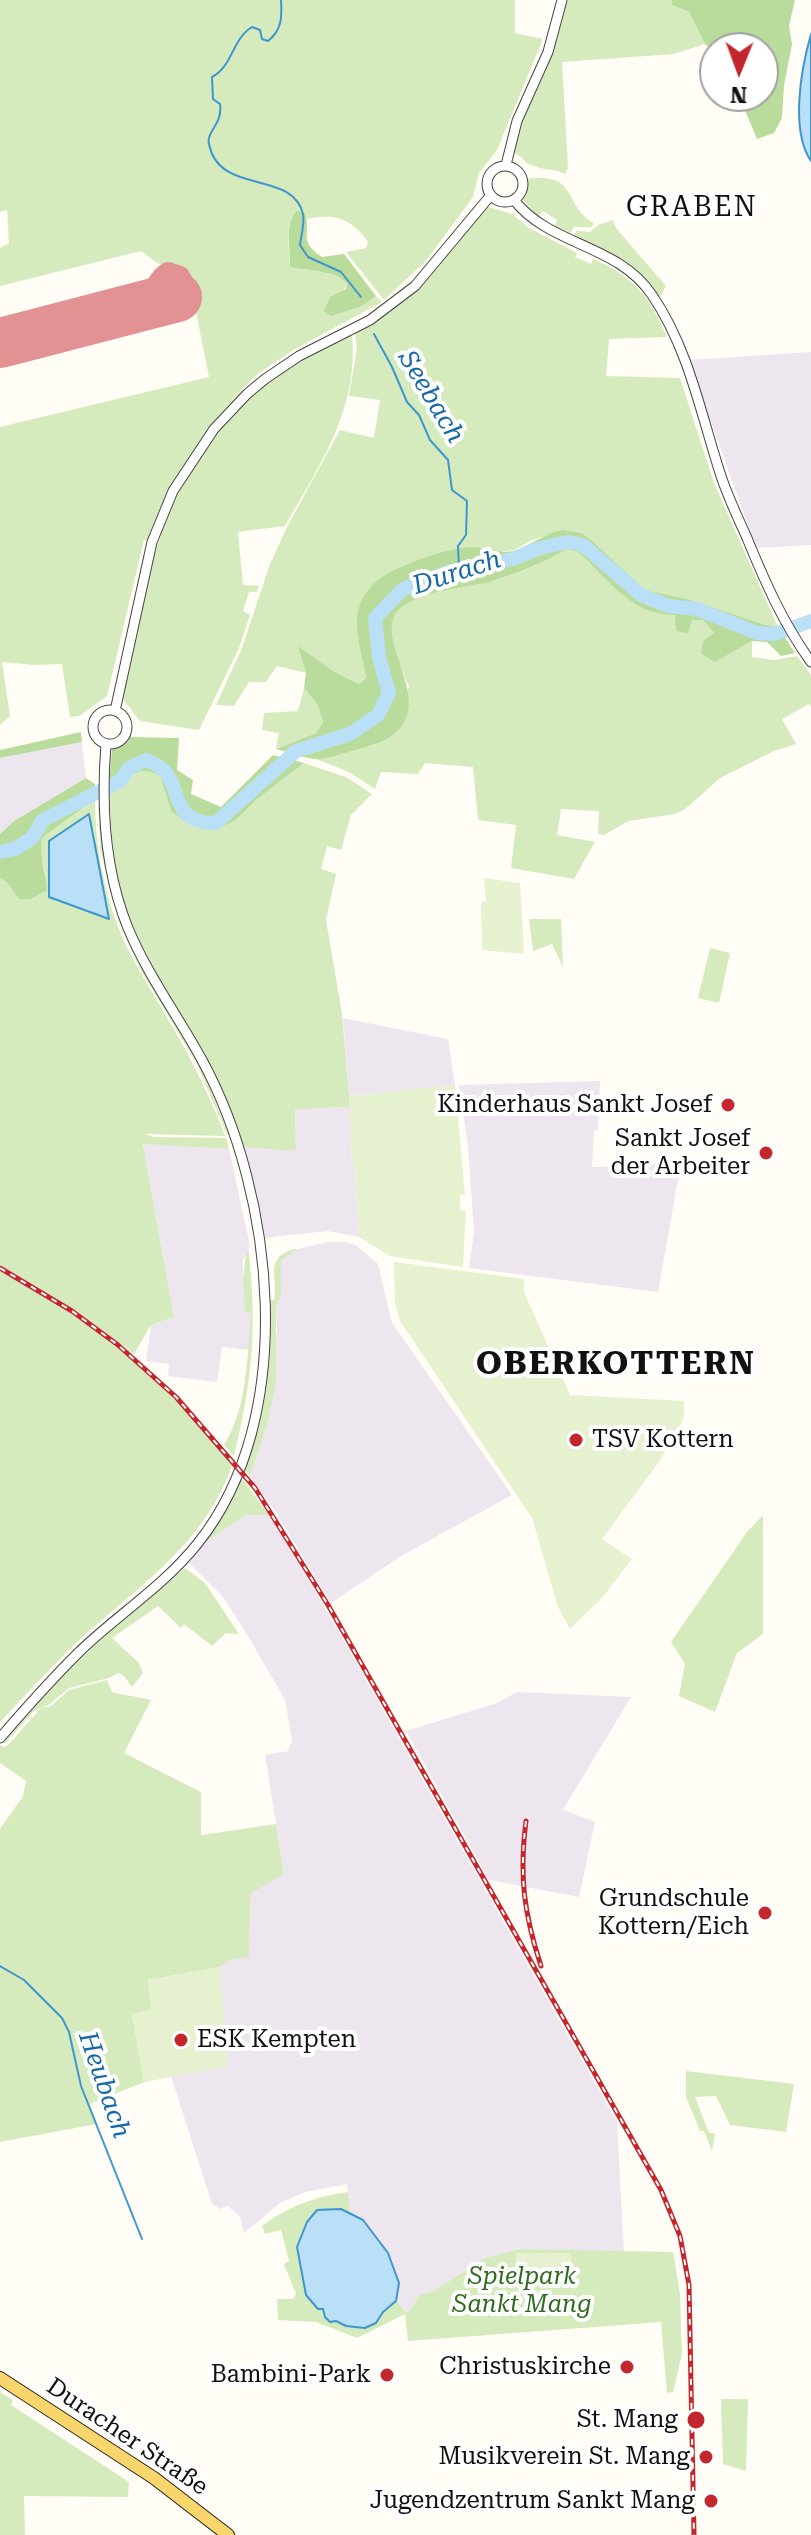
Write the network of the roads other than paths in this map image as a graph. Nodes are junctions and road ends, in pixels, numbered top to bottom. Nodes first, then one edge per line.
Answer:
1 (562, 0) edge
2 (506, 165) junction
3 (491, 195) junction
4 (514, 200) junction
5 (811, 662) edge
6 (115, 711) junction
7 (106, 744) junction
8 (3, 1735) edge
9 (0, 2378) edge
10 (228, 2535) edge

1 - 2 street
2 - 3 street
2 - 4 street
3 - 4 street
3 - 6 street
4 - 5 street
6 - 7 street
6 - 7 street
7 - 8 street
9 - 10 main road, Duracher Straße

